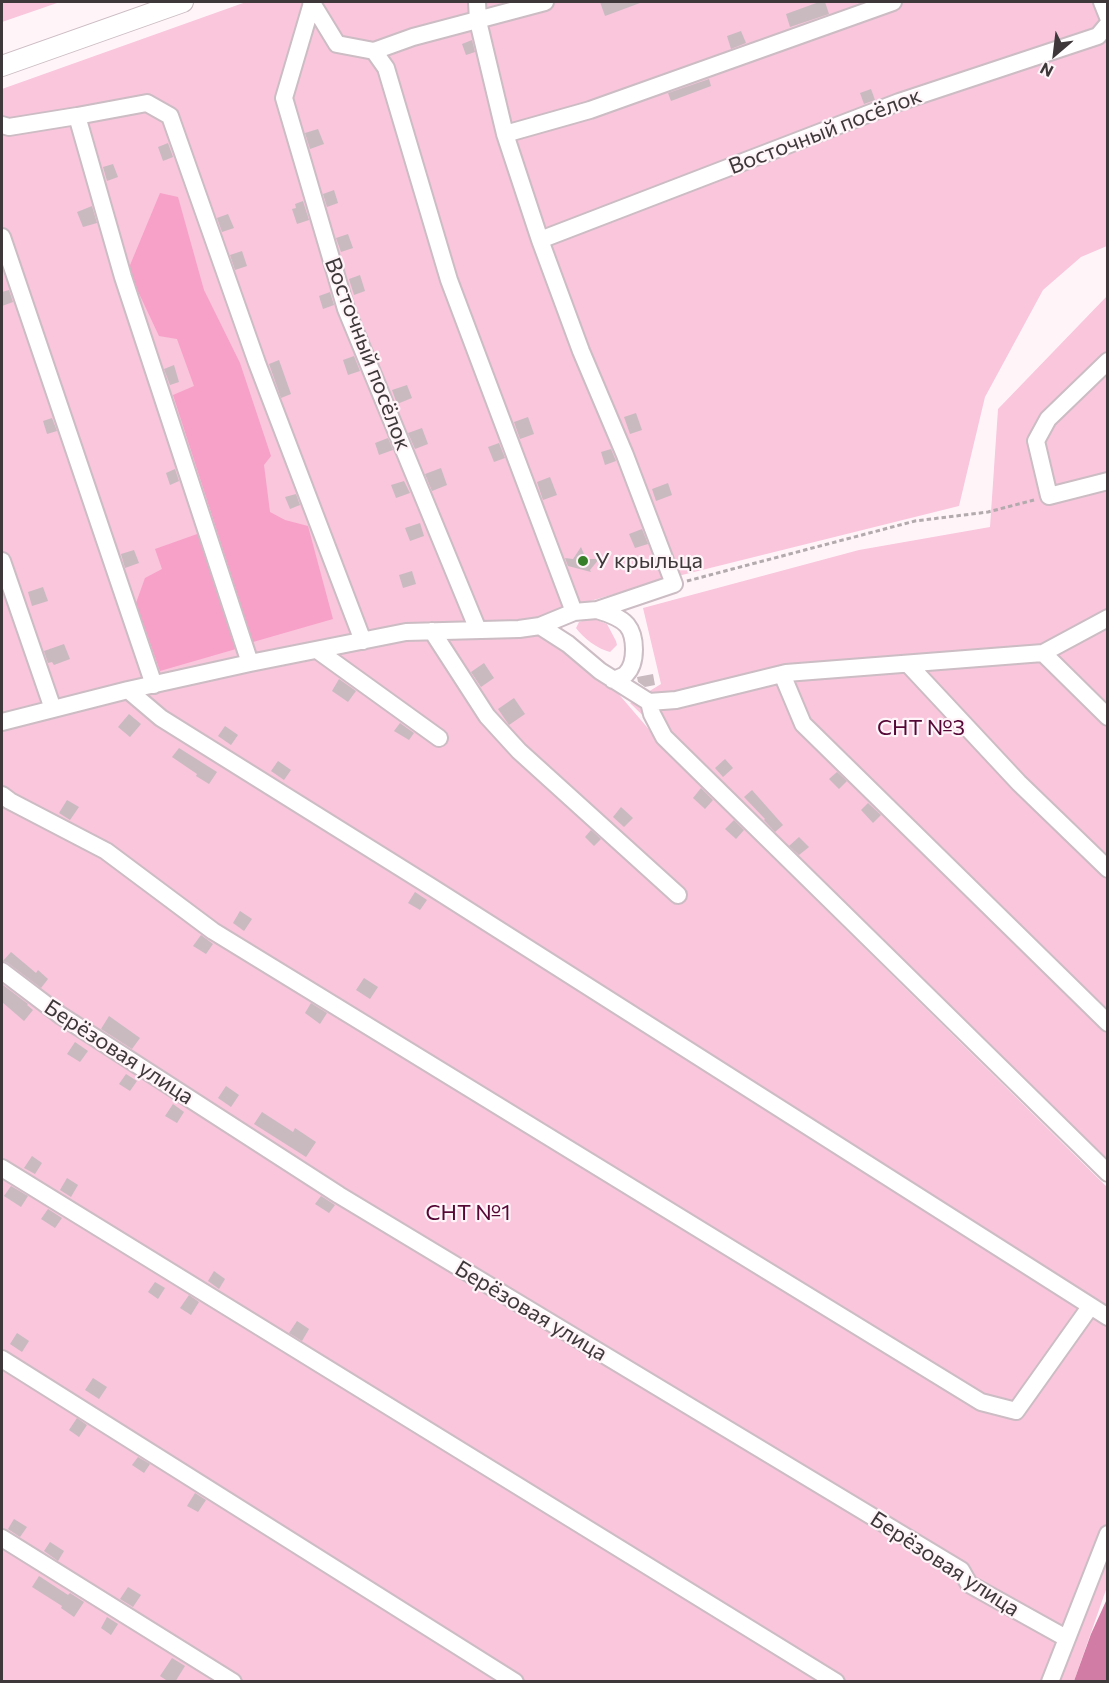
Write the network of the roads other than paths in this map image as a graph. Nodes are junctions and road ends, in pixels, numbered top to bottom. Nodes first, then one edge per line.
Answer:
1 (183, 2) edge
2 (311, 2) edge
3 (477, 2) edge
4 (544, 2) edge
5 (893, 2) edge
6 (1102, 2) edge
7 (1107, 17) edge
8 (478, 21) junction
9 (1107, 24) edge
10 (374, 51) junction
11 (2, 66) edge
12 (77, 116) junction
13 (2, 125) edge
14 (505, 134) junction
15 (2, 237) edge
16 (540, 240) junction
17 (1107, 361) edge
18 (1107, 481) edge
19 (2, 561) edge
20 (597, 610) junction
21 (574, 612) junction
22 (1107, 618) edge
23 (540, 626) junction
24 (478, 630) junction
25 (432, 631) junction
26 (363, 641) junction
27 (318, 650) junction
28 (1043, 653) junction
29 (250, 663) junction
30 (908, 664) junction
31 (782, 674) junction
32 (613, 680) junction
33 (154, 685) junction
34 (128, 690) junction
35 (649, 702) junction
36 (53, 709) junction
37 (1107, 717) edge
38 (2, 722) edge
39 (439, 738) dead end
40 (2, 795) edge
41 (1107, 869) edge
42 (678, 895) dead end
43 (2, 971) edge
44 (1107, 1023) edge
45 (2, 1168) edge
46 (1107, 1173) edge
47 (1090, 1307) junction
48 (1107, 1317) edge
49 (2, 1359) edge
50 (1107, 1534) edge
51 (2, 1538) edge
52 (1066, 1638) junction
53 (232, 1682) edge
54 (515, 1682) edge
55 (836, 1682) edge
56 (1050, 1682) edge

1 - 11 main road
2 - 10 street, Восточный посёлок
2 - 24 street, Восточный посёлок
3 - 8 street
4 - 8 street
5 - 14 street
6 - 7 street
8 - 10 street
8 - 14 street
9 - 16 street, Восточный посёлок
10 - 21 street
12 - 13 street
12 - 26 street
12 - 29 street
14 - 16 street
15 - 33 street
16 - 20 street
17 - 18 street
19 - 36 street
20 - 21 street
20 - 32 street
21 - 23 street
22 - 28 street
23 - 24 street
23 - 32 street
24 - 25 street
25 - 26 street
25 - 42 street
26 - 27 street
27 - 29 street
27 - 39 street
28 - 30 street
28 - 37 street
29 - 33 street
30 - 31 street
30 - 41 street
31 - 35 street
31 - 44 street
32 - 35 street
33 - 34 street
34 - 36 street
34 - 47 street
35 - 46 street
36 - 38 street
40 - 47 street
43 - 52 street, Берёзовая улица
45 - 55 street
47 - 48 street
49 - 54 street
50 - 52 street
51 - 53 street
52 - 56 street

